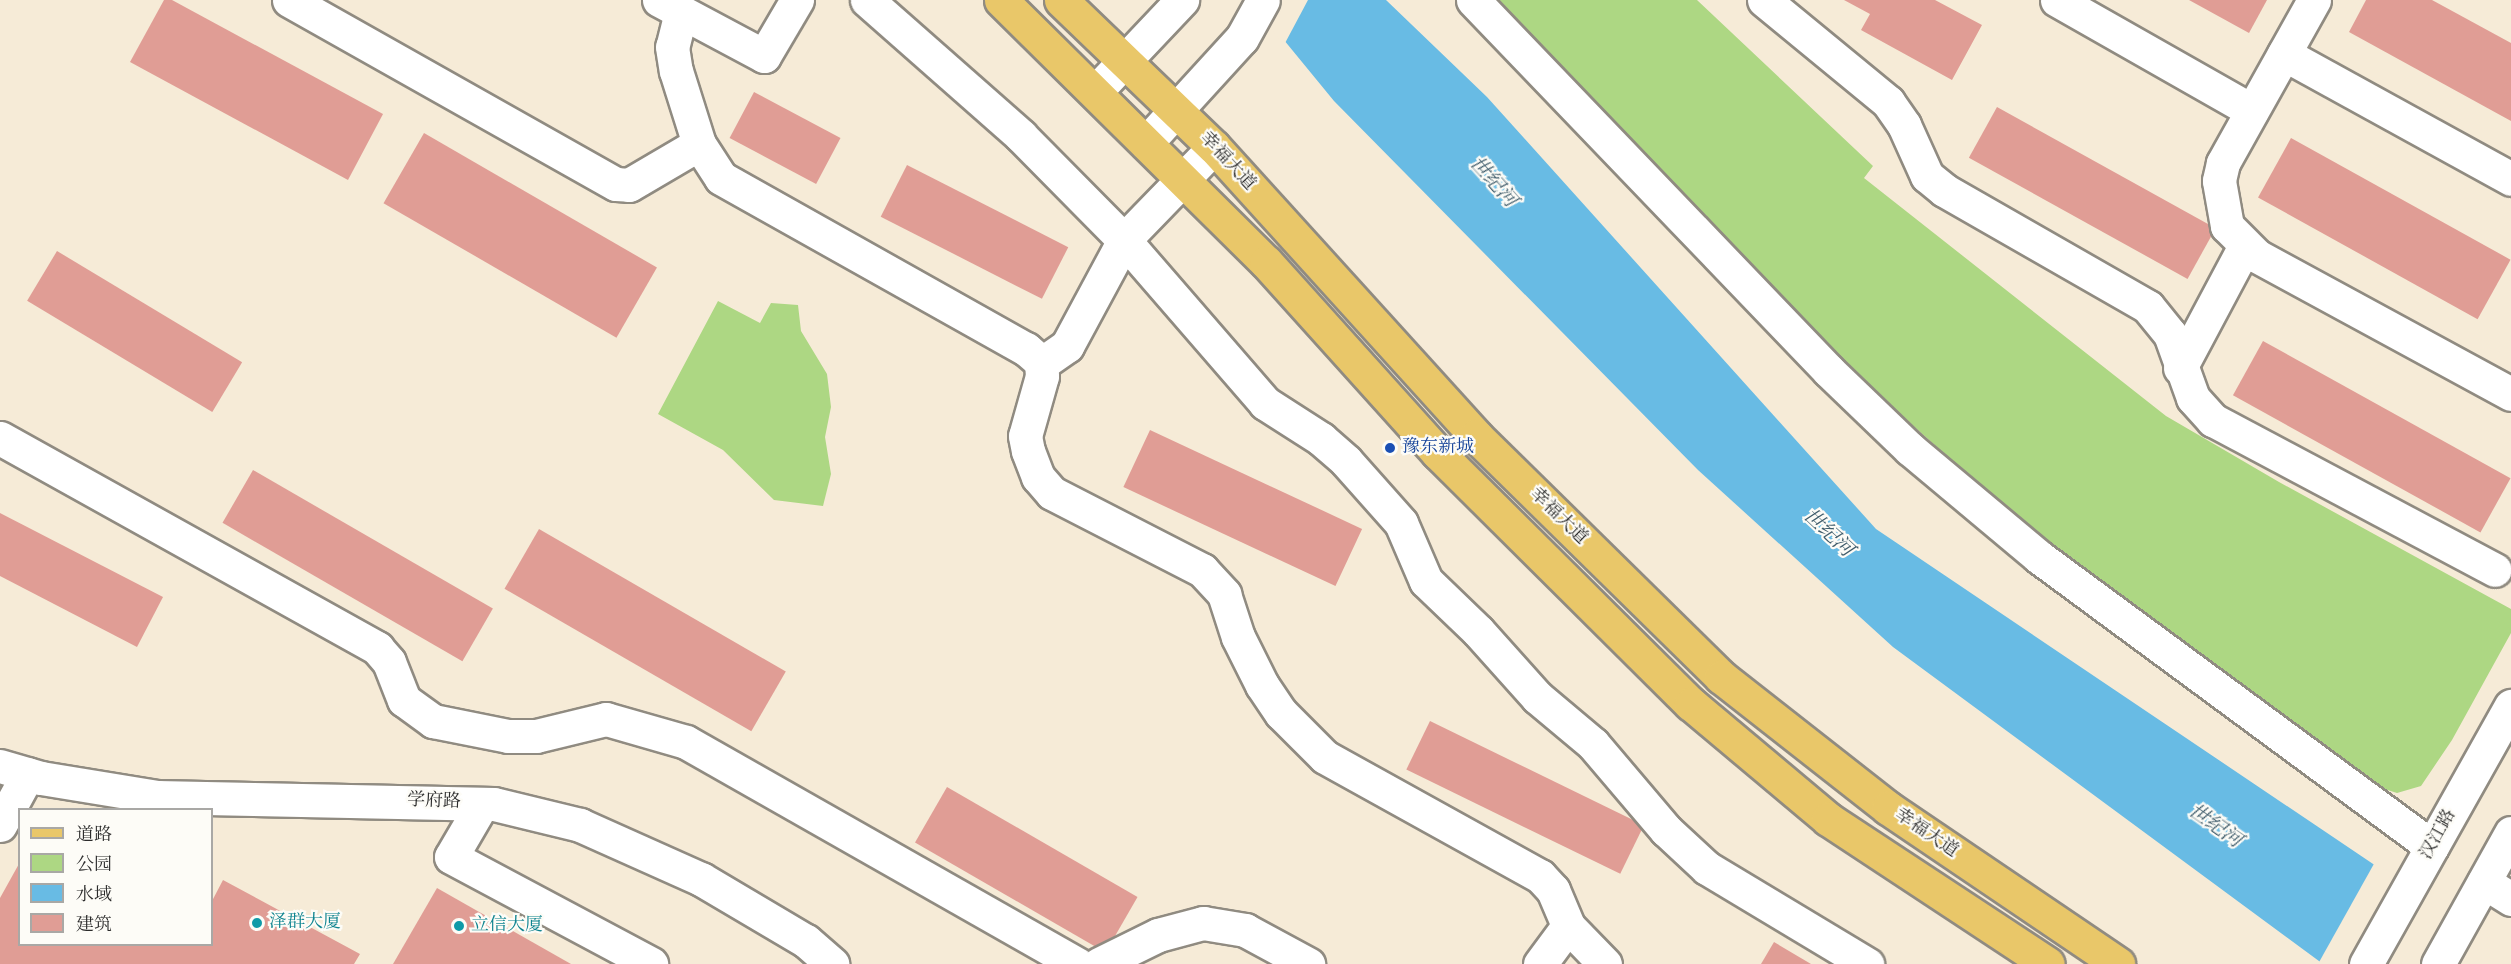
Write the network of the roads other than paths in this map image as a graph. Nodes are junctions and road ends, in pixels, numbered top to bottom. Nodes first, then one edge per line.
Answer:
1 (289, 0) edge
2 (797, 0) edge
3 (867, 0) edge
4 (1001, 0) edge
5 (1061, 0) edge
6 (1182, 0) edge
7 (1473, 0) edge
8 (1764, 0) edge
9 (2057, 0) edge
10 (2314, 0) edge
11 (670, 6) edge
12 (1258, 9) edge
13 (2284, 54) junction
14 (1125, 61) junction
15 (1095, 92) junction
16 (1176, 110) junction
17 (2252, 111) junction
18 (1146, 143) junction
19 (699, 144) junction
20 (1214, 147) junction
21 (1181, 178) junction
22 (2511, 179) edge
23 (1124, 240) junction
24 (2245, 246) junction
25 (1041, 364) junction
26 (2180, 368) junction
27 (2511, 394) edge
28 (0, 438) edge
29 (2495, 570) dead end
30 (2511, 706) edge
31 (14, 770) edge
32 (482, 804) junction
33 (0, 825) edge
34 (2511, 833) edge
35 (2425, 859) junction
36 (2488, 896) edge
37 (1568, 926) junction
38 (651, 964) edge
39 (832, 964) edge
40 (1077, 964) edge
41 (1099, 964) edge
42 (1308, 964) edge
43 (1540, 964) edge
44 (1605, 964) edge
45 (1867, 964) edge
46 (2048, 964) edge
47 (2118, 964) edge
48 (2366, 964) edge
49 (2438, 964) edge

1 - 19 street
2 - 11 street
3 - 23 street
4 - 15 main road
5 - 14 main road, 幸福大道
6 - 14 street
7 - 35 street
8 - 26 street
9 - 17 street
10 - 13 street
11 - 19 street
12 - 16 street
13 - 17 street
13 - 22 street
14 - 15 street
14 - 16 main road, 幸福大道
15 - 18 main road
16 - 18 street
16 - 20 main road, 幸福大道
17 - 24 street
18 - 21 main road
19 - 25 street
20 - 21 street
20 - 47 main road, 幸福大道
21 - 23 street
21 - 46 main road
23 - 25 street
23 - 45 street
24 - 26 street
24 - 27 street
25 - 37 street
26 - 29 street
28 - 40 street
30 - 35 street, 汉江路
31 - 32 street, 学府路
31 - 33 street
32 - 38 street
32 - 39 street, 学府路
34 - 36 street
35 - 48 street, 汉江路
36 - 49 street
37 - 43 street
37 - 44 street
41 - 42 street

